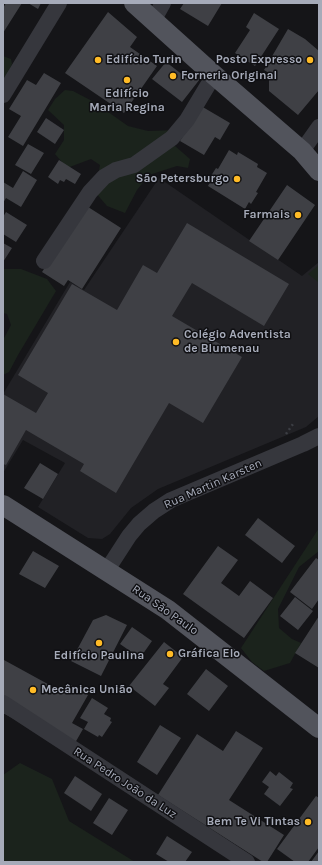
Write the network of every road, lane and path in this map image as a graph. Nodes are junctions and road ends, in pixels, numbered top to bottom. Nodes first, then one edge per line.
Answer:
1 (59, 3) edge
2 (134, 3) edge
3 (163, 3) edge
4 (153, 21) junction
5 (214, 75) junction
6 (3, 95) edge
7 (319, 127) edge
8 (302, 151) junction
9 (319, 171) edge
10 (44, 261) dead end
11 (293, 424) dead end
12 (286, 434) dead end
13 (319, 436) edge
14 (3, 505) edge
15 (107, 570) junction
16 (3, 703) edge
17 (319, 728) edge
18 (247, 862) edge

1 - 6 street
2 - 4 main road
3 - 4 street
4 - 5 main road
5 - 8 main road
5 - 10 street
7 - 8 street
8 - 9 main road
11 - 12 path
13 - 15 street, Rua Martin Karsten
14 - 15 main road, Rua São Paulo
15 - 17 main road, Rua São Paulo
16 - 18 street, Rua Pedro João da Luz

